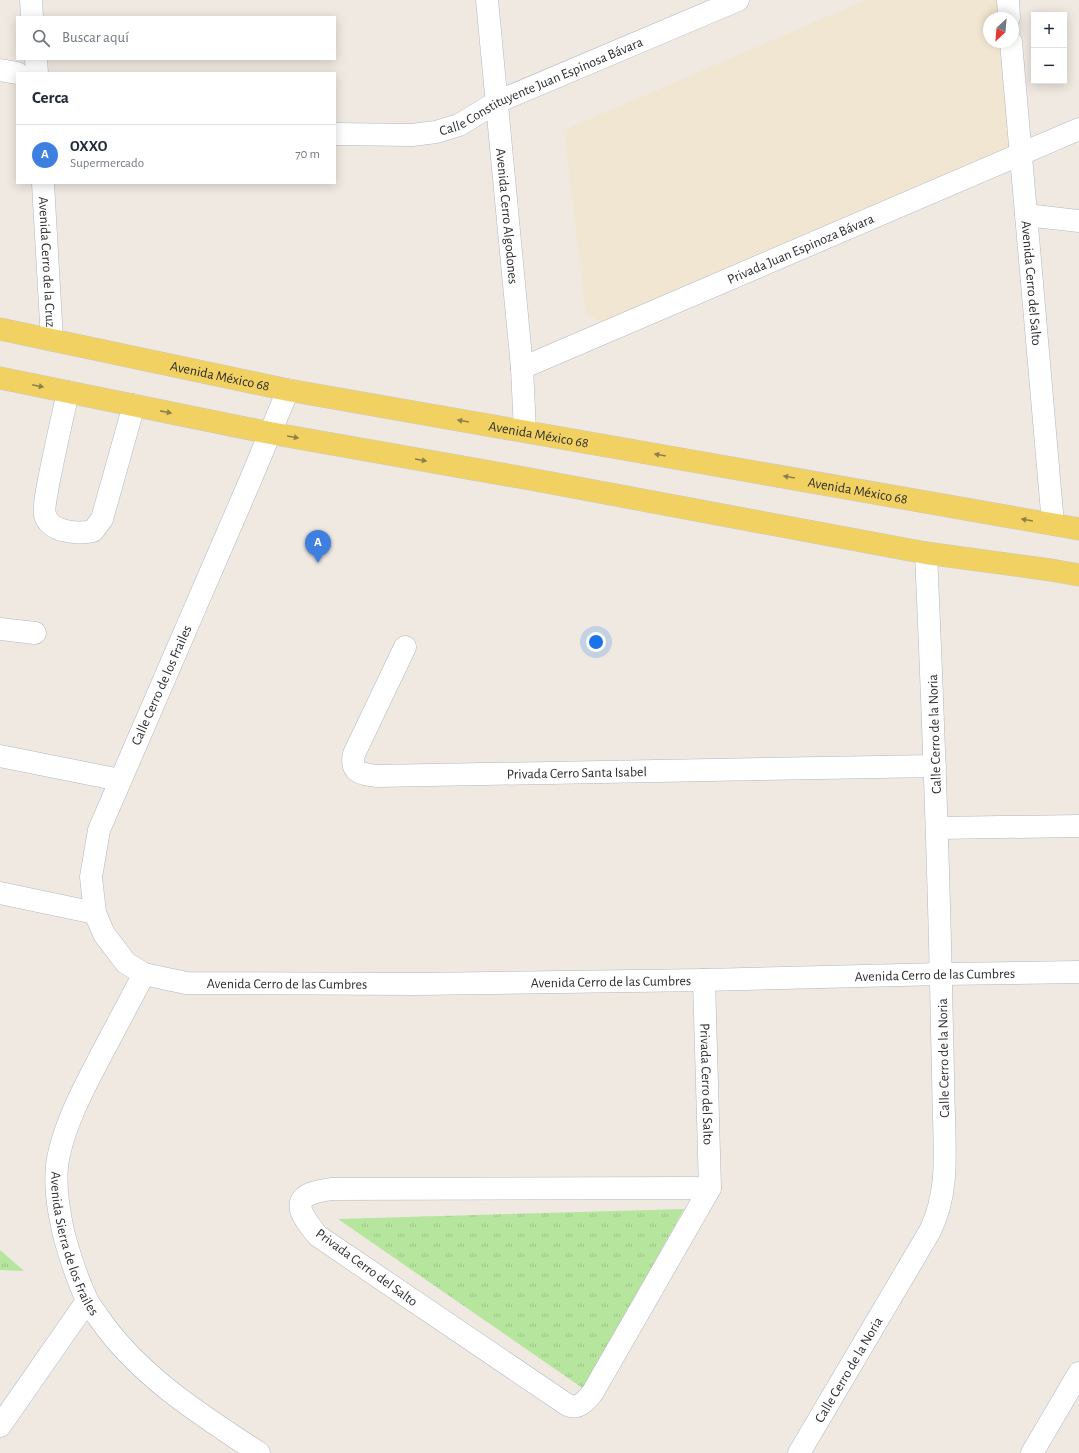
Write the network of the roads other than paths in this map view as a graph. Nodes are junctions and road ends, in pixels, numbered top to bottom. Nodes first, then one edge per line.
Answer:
1 (31, 0) edge
2 (487, 0) edge
3 (738, 0) edge
4 (1008, 0) edge
5 (1009, 12) edge
6 (32, 16) edge
7 (1012, 48) edge
8 (36, 60) edge
9 (0, 70) edge
10 (37, 72) edge
11 (16, 73) edge
12 (497, 102) junction
13 (1079, 129) edge
14 (336, 134) edge
15 (1021, 153) junction
16 (43, 184) edge
17 (1026, 215) junction
18 (1079, 221) edge
19 (0, 329) edge
20 (52, 340) junction
21 (522, 368) junction
22 (0, 378) edge
23 (288, 390) junction
24 (68, 392) junction
25 (134, 405) junction
26 (525, 431) junction
27 (270, 433) junction
28 (1053, 524) junction
29 (1079, 529) edge
30 (926, 553) junction
31 (1079, 575) edge
32 (0, 629) edge
33 (35, 633) dead end
34 (405, 646) dead end
35 (0, 756) edge
36 (935, 766) junction
37 (120, 780) junction
38 (1079, 826) edge
39 (936, 828) junction
40 (0, 892) edge
41 (95, 913) junction
42 (1079, 972) edge
43 (144, 974) junction
44 (941, 974) junction
45 (704, 980) junction
46 (710, 1188) junction
47 (87, 1301) junction
48 (1079, 1373) edge
49 (0, 1426) edge
50 (259, 1453) edge
51 (799, 1453) edge
52 (1032, 1453) edge

1 - 6 street
2 - 12 street, Avenida Cerro Algodones
3 - 12 street, Calle Constituyente Juan Espinosa Bávara
4 - 5 street
7 - 15 street, Avenida Cerro del Salto
8 - 10 street
9 - 11 street
12 - 14 street, Calle Constituyente Juan Espinosa Bávara
12 - 21 street, Avenida Cerro Algodones
13 - 15 street, Privada Juan Espinoza Bávara
15 - 17 street, Avenida Cerro del Salto
15 - 21 street, Privada Juan Espinoza Bávara
16 - 20 street, Avenida Cerro de la Cruz
17 - 18 street
17 - 28 street, Avenida Cerro del Salto
19 - 20 main road, Avenida México 68
20 - 23 main road, Avenida México 68
21 - 26 street, Avenida Cerro Algodones
22 -> 24 main road
26 -> 23 main road, Avenida México 68
23 - 27 street, Calle Cerro de los Frailes
24 - 25 main road
24 - 25 street
25 -> 27 main road
28 -> 26 main road, Avenida México 68
27 -> 30 main road
27 - 37 street, Calle Cerro de los Frailes
28 - 29 main road, Avenida México 68
30 - 31 main road
30 - 36 street, Calle Cerro de la Noria
32 - 33 street
34 - 36 street, Privada Cerro Santa Isabel
35 - 37 street
36 - 39 street, Calle Cerro de la Noria
37 - 41 street, Calle Cerro de los Frailes
38 - 39 street
39 - 44 street, Calle Cerro de la Noria
40 - 41 street
41 - 43 street, Calle Cerro de los Frailes
42 - 44 street, Avenida Cerro de las Cumbres
43 - 45 street, Avenida Cerro de las Cumbres
43 - 47 street, Avenida Sierra de los Frailes
44 - 45 street, Avenida Cerro de las Cumbres
44 - 51 street, Calle Cerro de la Noria
45 - 46 street, Privada Cerro del Salto
46 - 46 street, Privada Cerro del Salto
47 - 49 street
47 - 50 street, Avenida Sierra de los Frailes
48 - 52 street

